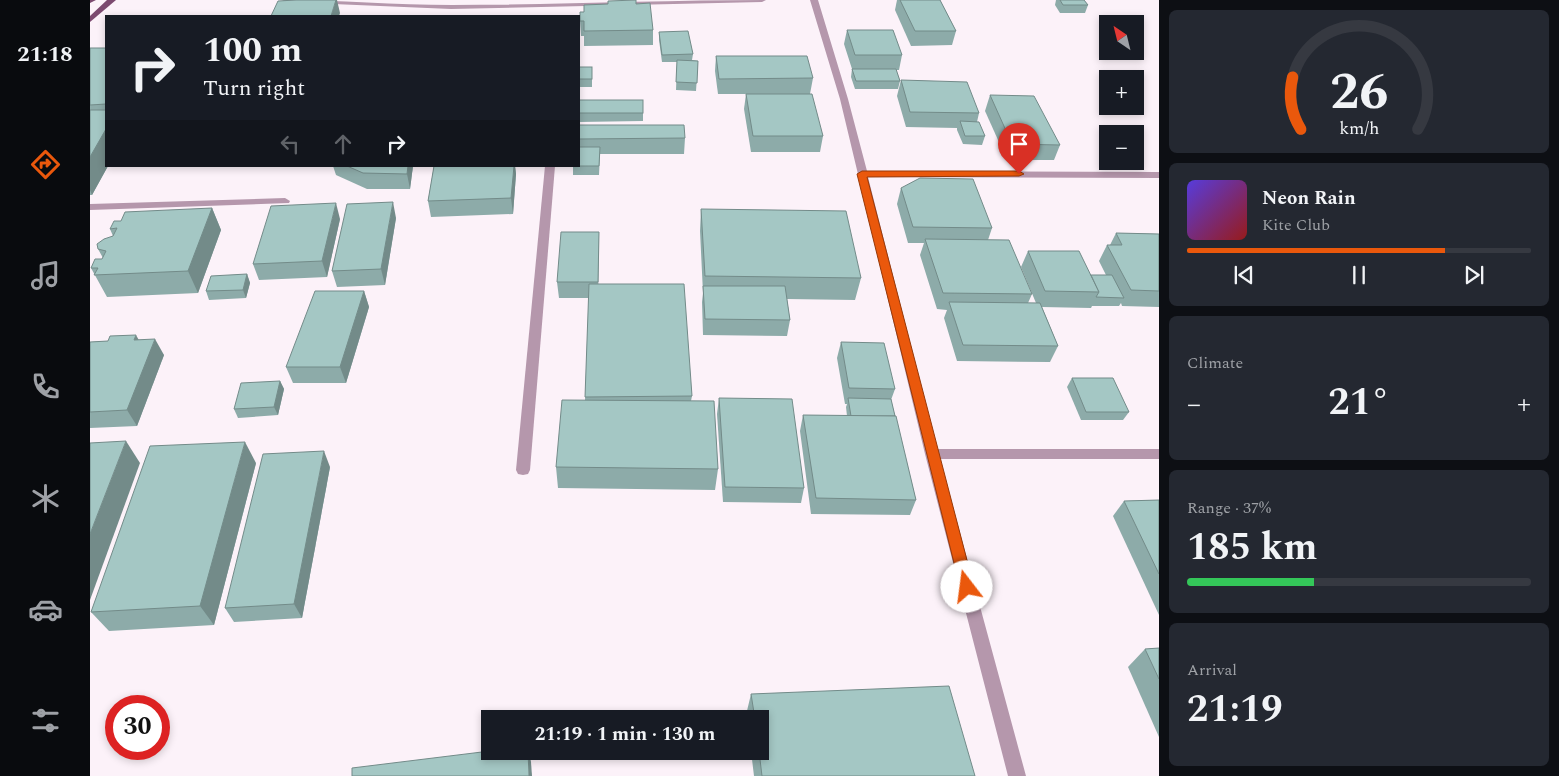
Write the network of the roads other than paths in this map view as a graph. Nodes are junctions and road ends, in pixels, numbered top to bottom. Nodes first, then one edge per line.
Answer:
1 (112, 0) edge
2 (286, 0) edge
3 (756, 0) edge
4 (762, 0) edge
5 (814, 0) edge
6 (564, 2) edge
7 (563, 15) edge
8 (90, 20) edge
9 (550, 167) edge
10 (862, 174) junction
11 (1159, 175) edge
12 (285, 201) dead end
13 (90, 207) edge
14 (932, 454) junction
15 (1159, 454) edge
16 (522, 470) dead end
17 (1017, 776) edge

1 - 8 main road
2 - 6 street
3 - 4 street
3 - 6 street
5 - 10 street
6 - 7 street
9 - 16 street
10 - 11 street
10 - 14 street
12 - 13 street
14 - 15 street
14 - 17 street

